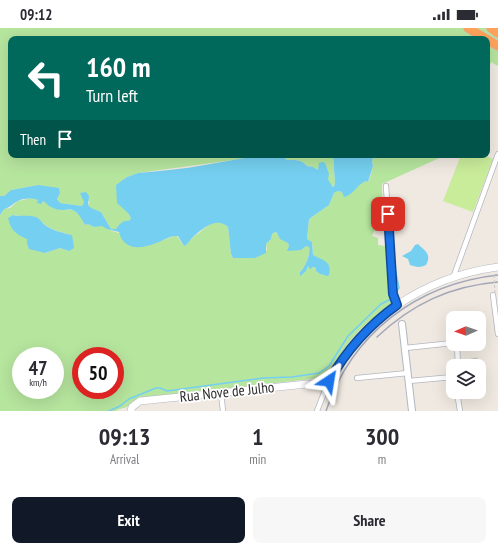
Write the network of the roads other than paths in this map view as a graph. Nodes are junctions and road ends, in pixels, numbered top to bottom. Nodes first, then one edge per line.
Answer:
1 (468, 28) edge
2 (491, 28) edge
3 (498, 33) edge
4 (481, 36) edge
5 (498, 154) edge
6 (386, 186) dead end
7 (498, 267) edge
8 (452, 278) junction
9 (494, 294) road end
10 (396, 303) junction
11 (402, 324) dead end
12 (498, 334) edge
13 (446, 344) edge
14 (405, 348) junction
15 (408, 372) junction
16 (356, 378) dead end
17 (446, 378) edge
18 (409, 381) junction
19 (327, 385) junction
20 (221, 393) junction
21 (458, 399) edge
22 (131, 411) edge
23 (223, 411) edge
24 (317, 411) edge
25 (412, 411) edge
26 (460, 411) edge

1 - 4 highway
2 - 3 highway
5 - 8 street
6 - 10 street
7 - 8 main road
8 - 10 main road
9 - 12 street
10 - 19 main road
11 - 14 street
13 - 14 street
14 - 15 street
15 - 16 street
15 - 18 street
17 - 18 street
18 - 25 street
19 - 20 main road, Rua Nove de Julho
19 - 24 street
20 - 22 main road, Rua Nove de Julho
20 - 23 street
21 - 26 street

